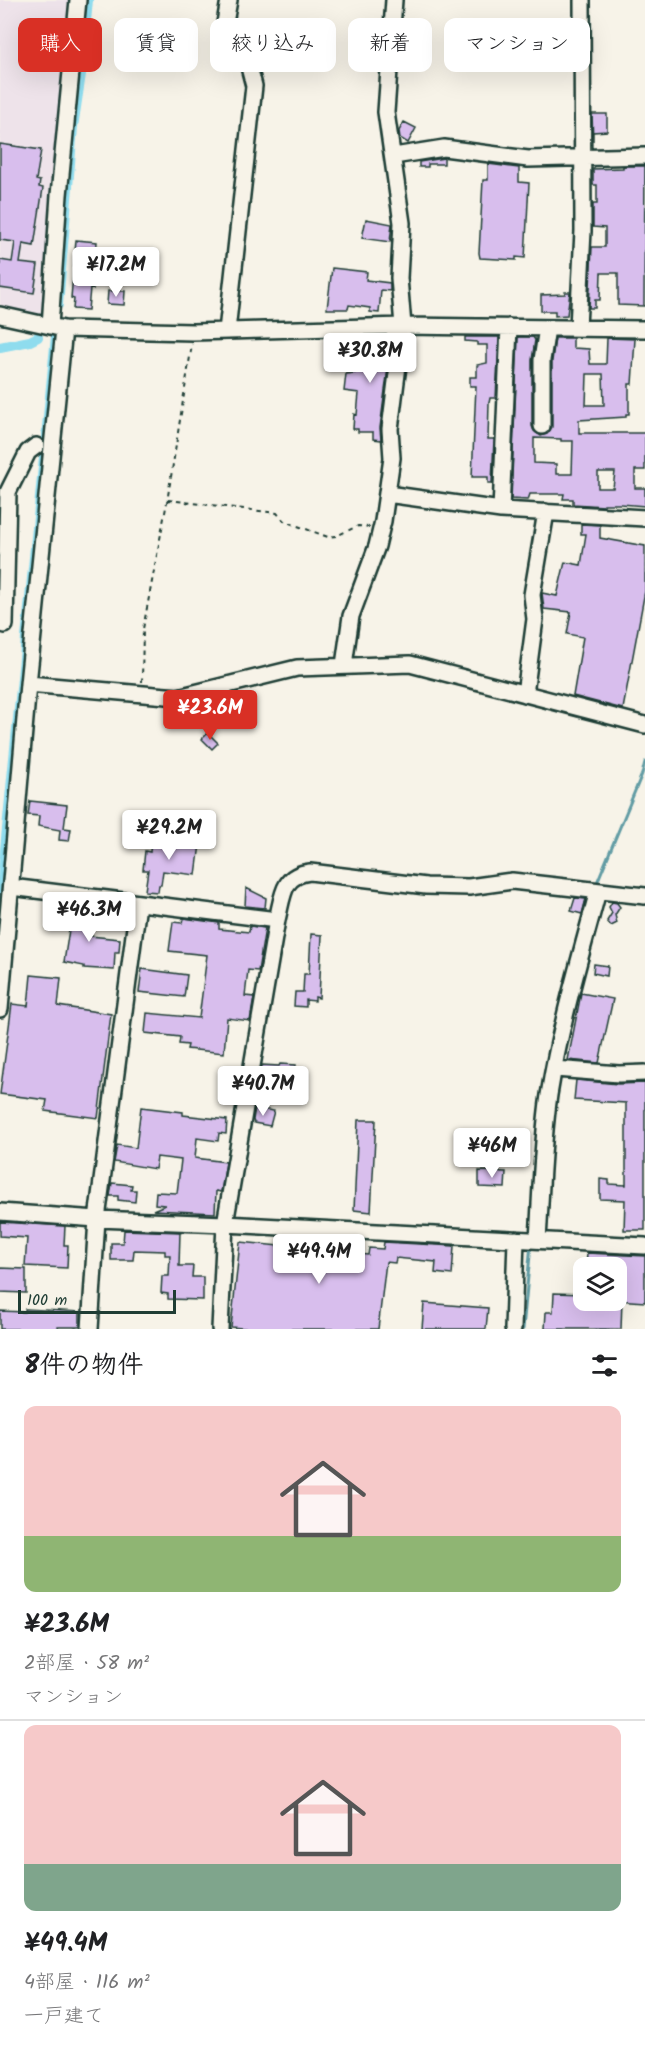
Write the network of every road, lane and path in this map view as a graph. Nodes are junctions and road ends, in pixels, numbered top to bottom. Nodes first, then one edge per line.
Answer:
1 (78, 0) edge
2 (229, 0) edge
3 (394, 0) edge
4 (582, 0) edge
5 (394, 156) junction
6 (645, 156) edge
7 (582, 158) junction
8 (0, 315) edge
9 (403, 326) junction
10 (509, 327) junction
11 (578, 327) junction
12 (57, 328) junction
13 (547, 328) junction
14 (645, 329) edge
15 (227, 331) junction
16 (193, 332) junction
17 (542, 426) dead end
18 (36, 446) dead end
19 (4, 492) edge
20 (387, 494) junction
21 (168, 500) junction
22 (501, 510) junction
23 (546, 512) junction
24 (645, 518) edge
25 (382, 528) junction
26 (4, 625) dead end
27 (344, 664) junction
28 (28, 684) junction
29 (142, 694) junction
30 (525, 694) junction
31 (644, 723) edge
32 (11, 887) junction
33 (598, 891) junction
34 (645, 896) edge
35 (138, 904) junction
36 (277, 920) junction
37 (0, 1009) edge
38 (555, 1069) junction
39 (645, 1073) edge
40 (0, 1212) edge
41 (97, 1219) junction
42 (225, 1224) junction
43 (516, 1239) junction
44 (538, 1240) junction
45 (645, 1246) edge
46 (90, 1329) edge
47 (220, 1329) edge
48 (513, 1329) edge

1 - 12 street
2 - 15 street
3 - 5 street
4 - 7 street
5 - 7 street
5 - 9 street
6 - 7 street
7 - 11 street
8 - 12 street
9 - 10 street
9 - 15 street
9 - 20 street
10 - 13 street
10 - 22 street
11 - 13 street
11 - 14 street
12 - 16 street
12 - 28 street
13 - 17 street
15 - 16 street
16 - 21 path
18 - 19 street
19 - 26 street
20 - 22 street
20 - 25 street
21 - 25 path
21 - 29 path
22 - 23 street
23 - 24 street
23 - 30 street
25 - 27 street
27 - 29 street
27 - 30 street
28 - 29 street
28 - 32 street
30 - 31 street
32 - 35 street
32 - 37 street
33 - 34 street
33 - 36 street
33 - 38 street
35 - 36 street
35 - 41 street
36 - 42 street
38 - 39 street
38 - 44 street
40 - 41 street
41 - 42 street
41 - 46 street
42 - 43 street
42 - 47 street
43 - 44 street
43 - 48 street
44 - 45 street

